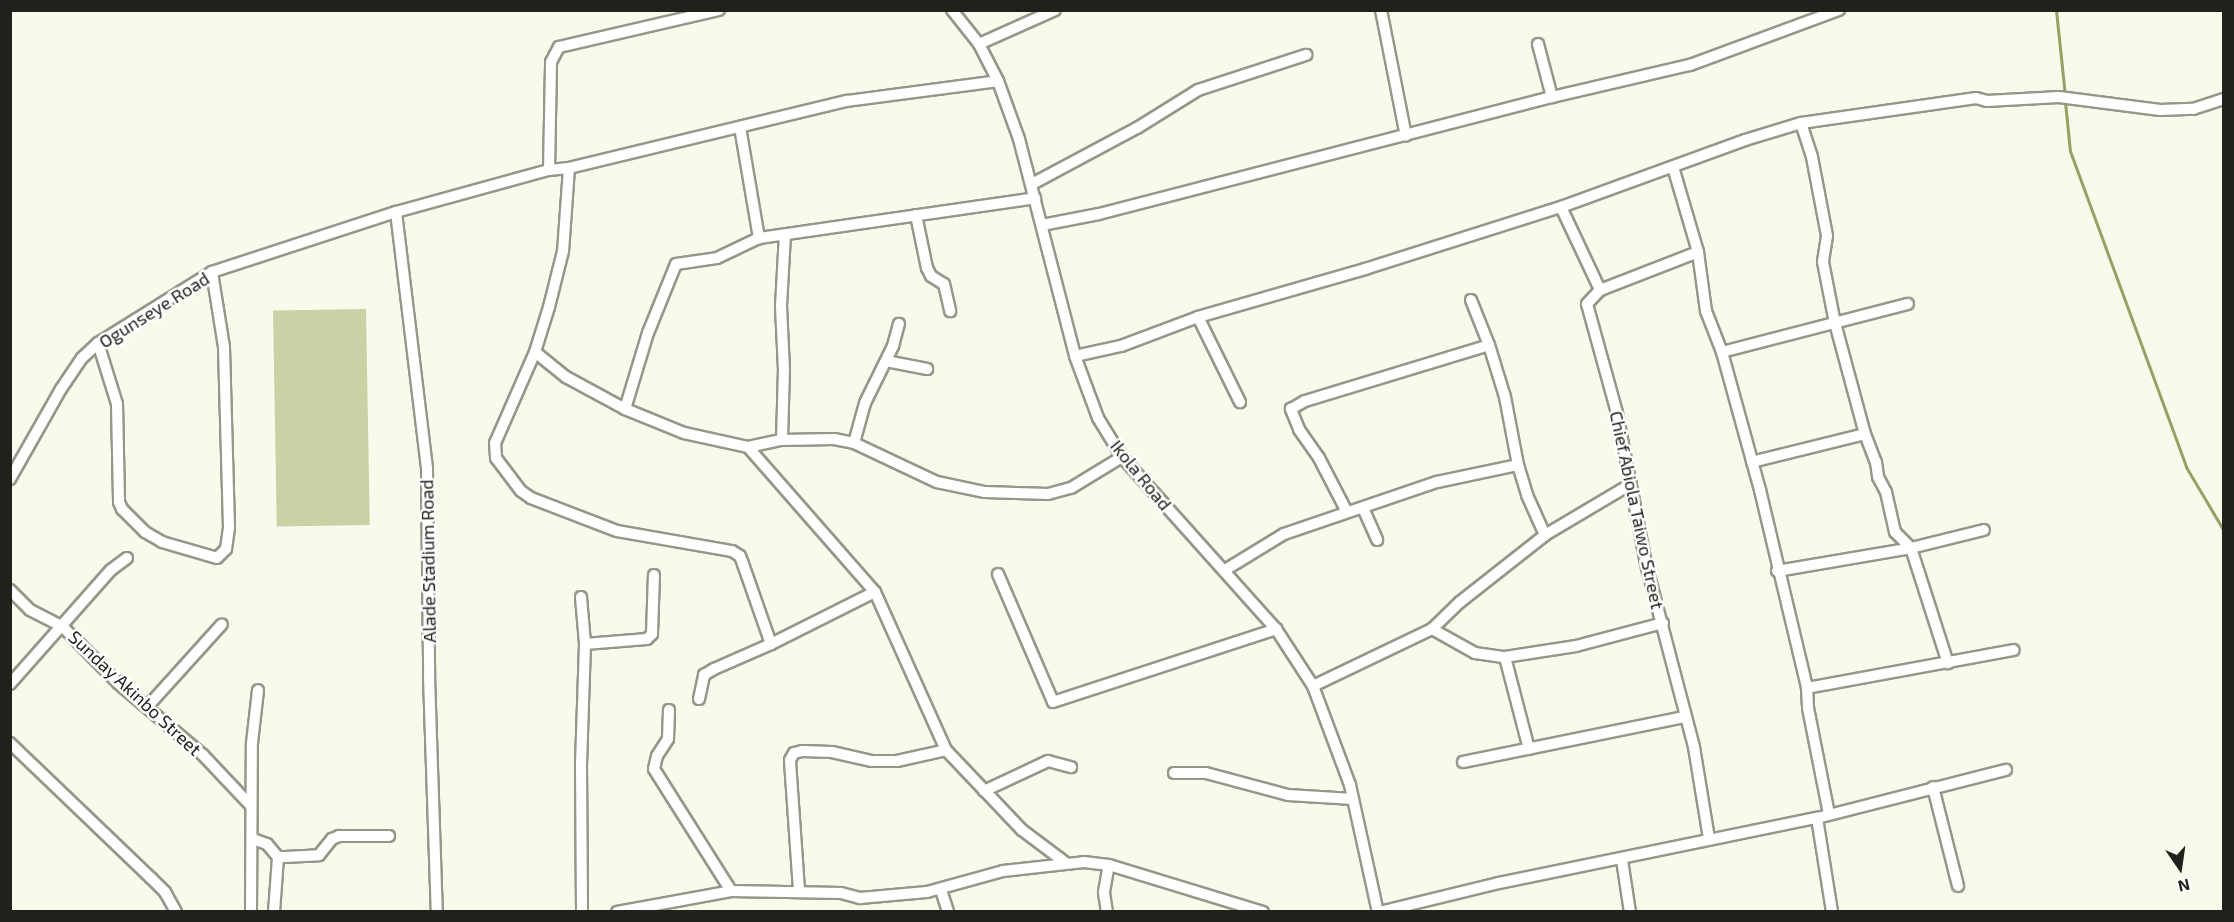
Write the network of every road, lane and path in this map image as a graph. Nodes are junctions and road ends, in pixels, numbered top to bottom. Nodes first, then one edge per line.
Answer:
1 (720, 10) edge
2 (952, 10) edge
3 (1055, 10) edge
4 (1381, 10) edge
5 (1839, 10) edge
6 (979, 44) junction
7 (1538, 44) dead end
8 (1306, 55) dead end
9 (998, 81) junction
10 (1552, 97) junction
11 (2223, 99) edge
12 (1801, 123) junction
13 (740, 127) junction
14 (1406, 136) junction
15 (1673, 167) junction
16 (569, 168) junction
17 (549, 170) junction
18 (1032, 184) junction
19 (1035, 198) junction
20 (1561, 207) junction
21 (396, 212) junction
22 (916, 215) junction
23 (1042, 225) junction
24 (785, 235) junction
25 (759, 238) junction
26 (1698, 252) junction
27 (212, 273) junction
28 (1600, 290) junction
29 (1471, 300) dead end
30 (1908, 304) dead end
31 (950, 311) dead end
32 (1198, 316) junction
33 (1834, 322) junction
34 (899, 324) dead end
35 (98, 343) junction
36 (1489, 345) junction
37 (535, 352) junction
38 (1722, 352) junction
39 (1075, 356) junction
40 (886, 361) junction
41 (927, 369) dead end
42 (1240, 402) dead end
43 (625, 410) junction
44 (1864, 434) junction
45 (782, 440) junction
46 (854, 443) junction
47 (748, 447) junction
48 (1122, 457) junction
49 (1752, 462) junction
50 (1518, 465) junction
51 (10, 479) edge
52 (1631, 484) junction
53 (1363, 508) junction
54 (1347, 512) junction
55 (1984, 530) dead end
56 (1545, 535) junction
57 (1377, 540) dead end
58 (1911, 548) junction
59 (127, 558) dead end
60 (1225, 570) junction
61 (1777, 571) junction
62 (998, 574) dead end
63 (654, 575) dead end
64 (10, 590) edge
65 (875, 592) junction
66 (581, 597) dead end
67 (1663, 623) junction
68 (222, 624) dead end
69 (62, 626) junction
70 (1276, 628) junction
71 (1432, 630) junction
72 (585, 644) junction
73 (771, 644) junction
74 (2014, 650) dead end
75 (1506, 657) junction
76 (1948, 663) junction
77 (10, 684) edge
78 (1313, 686) junction
79 (1807, 688) junction
80 (258, 690) dead end
81 (699, 699) dead end
82 (148, 706) junction
83 (669, 710) dead end
84 (1685, 717) junction
85 (10, 743) edge
86 (1529, 749) junction
87 (946, 750) junction
88 (1463, 762) dead end
89 (1071, 767) dead end
90 (2006, 770) dead end
91 (1174, 773) dead end
92 (1932, 787) junction
93 (984, 791) junction
94 (1353, 800) junction
95 (252, 806) junction
96 (1829, 814) junction
97 (1817, 818) junction
98 (389, 836) dead end
99 (253, 839) junction
100 (1709, 839) junction
101 (278, 857) junction
102 (1622, 860) junction
103 (1066, 863) junction
104 (1109, 866) junction
105 (1958, 886) dead end
106 (799, 890) junction
107 (941, 890) junction
108 (731, 891) junction
109 (669, 907) edge
110 (176, 912) edge
111 (251, 912) edge
112 (274, 912) edge
113 (437, 912) edge
114 (582, 912) edge
115 (617, 912) edge
116 (948, 912) edge
117 (1107, 912) edge
118 (1263, 912) edge
119 (1379, 912) edge
120 (1630, 912) edge
121 (1832, 912) edge

1 - 17 street
2 - 6 street, Ikola Road
3 - 6 street
4 - 14 street
5 - 10 street
6 - 9 street, Ikola Road
7 - 10 street
8 - 18 street
9 - 13 street, Ogunseye Road
9 - 18 street, Ikola Road
10 - 14 street
11 - 12 street
12 - 15 street
12 - 33 street
13 - 16 street, Ogunseye Road
13 - 25 street
14 - 23 street
15 - 20 street
15 - 26 street
16 - 17 street, Ogunseye Road
16 - 37 street
17 - 21 street, Ogunseye Road
18 - 19 street, Ikola Road
19 - 22 street
19 - 23 street, Ikola Road
20 - 28 street
20 - 32 street
21 - 27 street, Ogunseye Road
21 - 113 street, Alade Stadium Road
22 - 24 street
22 - 31 street
23 - 39 street, Ikola Road
24 - 25 street
24 - 45 street
25 - 43 street
26 - 28 street
26 - 38 street
27 - 35 street, Ogunseye Road
27 - 35 street
28 - 52 street, Chief Abiola Taiwo Street
29 - 36 street
30 - 33 street
32 - 39 street
32 - 42 street
33 - 38 street
33 - 44 street
34 - 40 street
35 - 51 street, Ogunseye Road
36 - 50 street
36 - 54 street
37 - 43 street
37 - 73 street
38 - 49 street
39 - 48 street, Ikola Road
40 - 41 street
40 - 46 street
43 - 47 street
44 - 49 street
44 - 58 street
45 - 46 street
45 - 47 street
46 - 48 street
47 - 65 street
48 - 60 street, Ikola Road
49 - 61 street
50 - 53 street
50 - 56 street
52 - 56 street
52 - 67 street, Chief Abiola Taiwo Street
53 - 54 street
53 - 57 street
54 - 60 street
55 - 58 street
56 - 71 street
58 - 61 street
58 - 76 street
59 - 69 street
60 - 70 street, Ikola Road
61 - 79 street
62 - 70 street
63 - 72 street
64 - 69 street, Sunday Akinbo Street
65 - 73 street
65 - 87 street
66 - 72 street
67 - 75 street
67 - 84 street, Chief Abiola Taiwo Street
68 - 82 street
69 - 77 street
69 - 82 street, Sunday Akinbo Street
70 - 78 street, Ikola Road
71 - 75 street
71 - 78 street
72 - 114 street
73 - 81 street
74 - 76 street
75 - 86 street
76 - 79 street
78 - 94 street, Ikola Road
79 - 96 street
80 - 95 street
82 - 95 street, Sunday Akinbo Street
83 - 108 street
84 - 86 street
84 - 100 street, Chief Abiola Taiwo Street
85 - 110 street
86 - 88 street
87 - 93 street
87 - 106 street
89 - 93 street
90 - 92 street
91 - 94 street
92 - 96 street
92 - 105 street
93 - 103 street
94 - 119 street, Ikola Road
95 - 99 street
96 - 97 street
97 - 100 street
97 - 121 street
98 - 101 street
99 - 101 street
99 - 111 street
100 - 102 street
101 - 112 street
102 - 119 street
102 - 120 street
103 - 104 street
103 - 107 street
104 - 117 street
104 - 118 street
106 - 107 street
106 - 108 street
107 - 116 street
108 - 109 street
109 - 115 street

